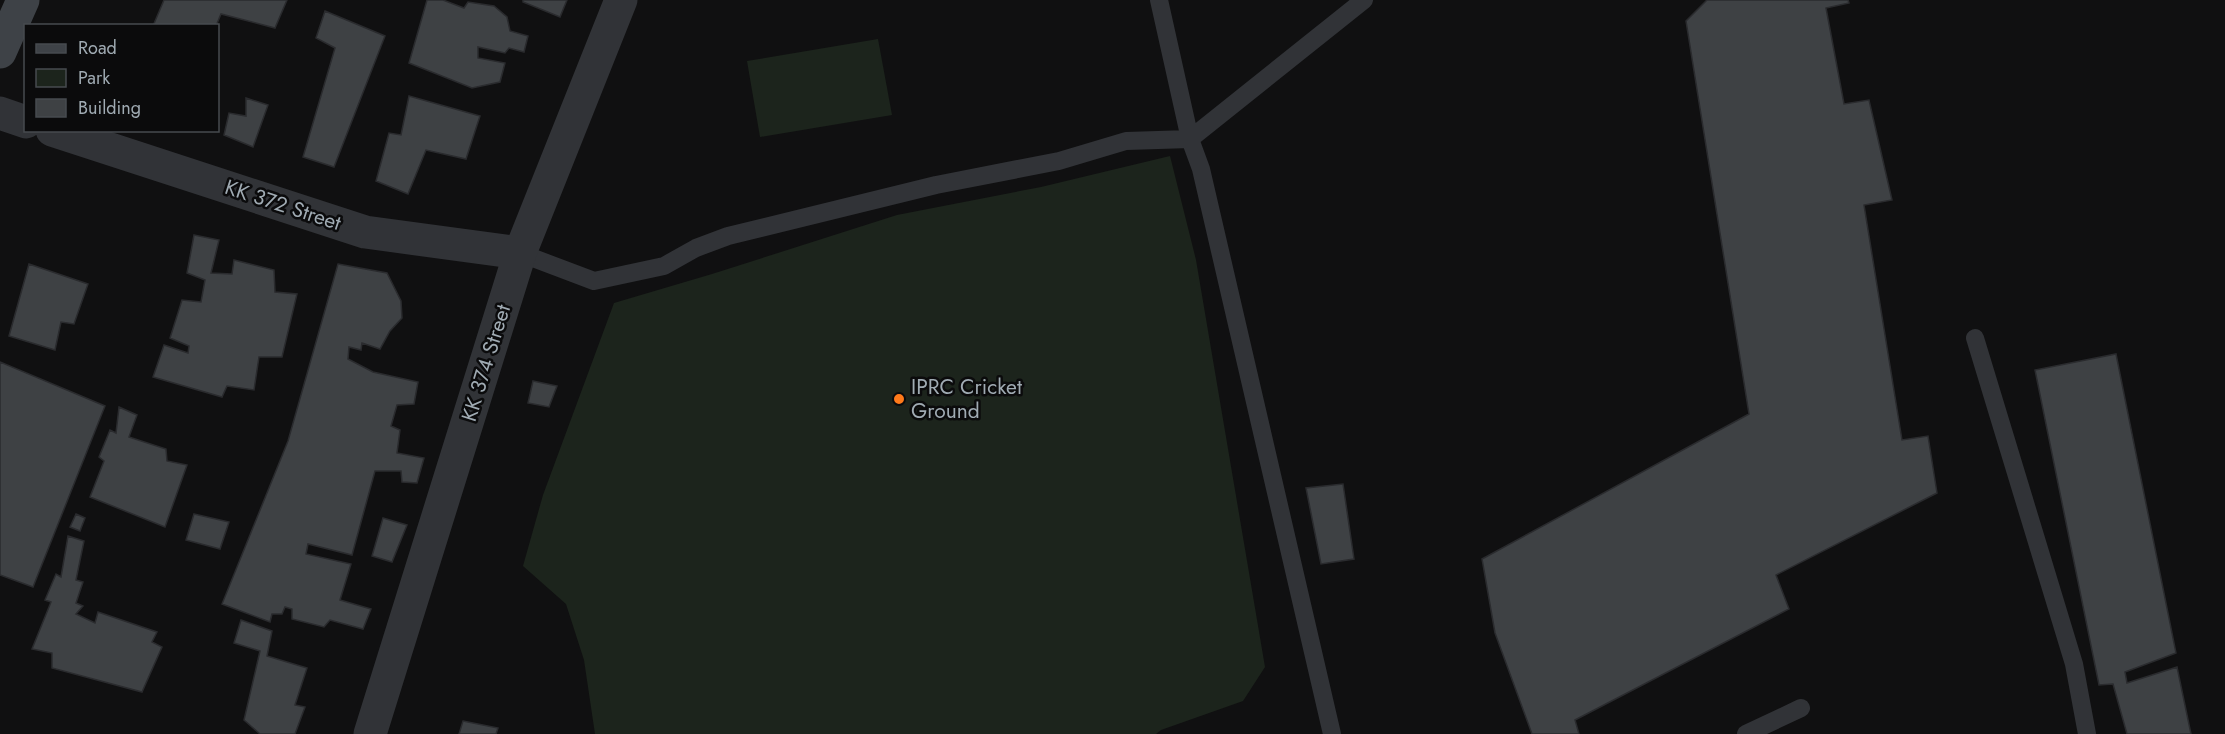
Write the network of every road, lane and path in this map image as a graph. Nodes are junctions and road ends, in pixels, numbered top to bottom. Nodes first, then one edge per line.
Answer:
1 (23, 0) edge
2 (621, 0) edge
3 (1159, 0) edge
4 (1364, 0) edge
5 (0, 52) edge
6 (0, 113) edge
7 (24, 121) edge
8 (58, 132) edge
9 (1190, 139) junction
10 (520, 253) junction
11 (1975, 338) dead end
12 (1801, 708) dead end
13 (370, 734) edge
14 (1332, 734) edge
15 (1746, 734) edge
16 (2087, 734) edge

1 - 5 main road
2 - 10 street, KK 374 Street
3 - 9 lane
4 - 9 lane
6 - 7 street
8 - 10 street, KK 372 Street
9 - 10 lane
9 - 14 lane
10 - 13 street, KK 374 Street
11 - 16 lane
12 - 15 lane

